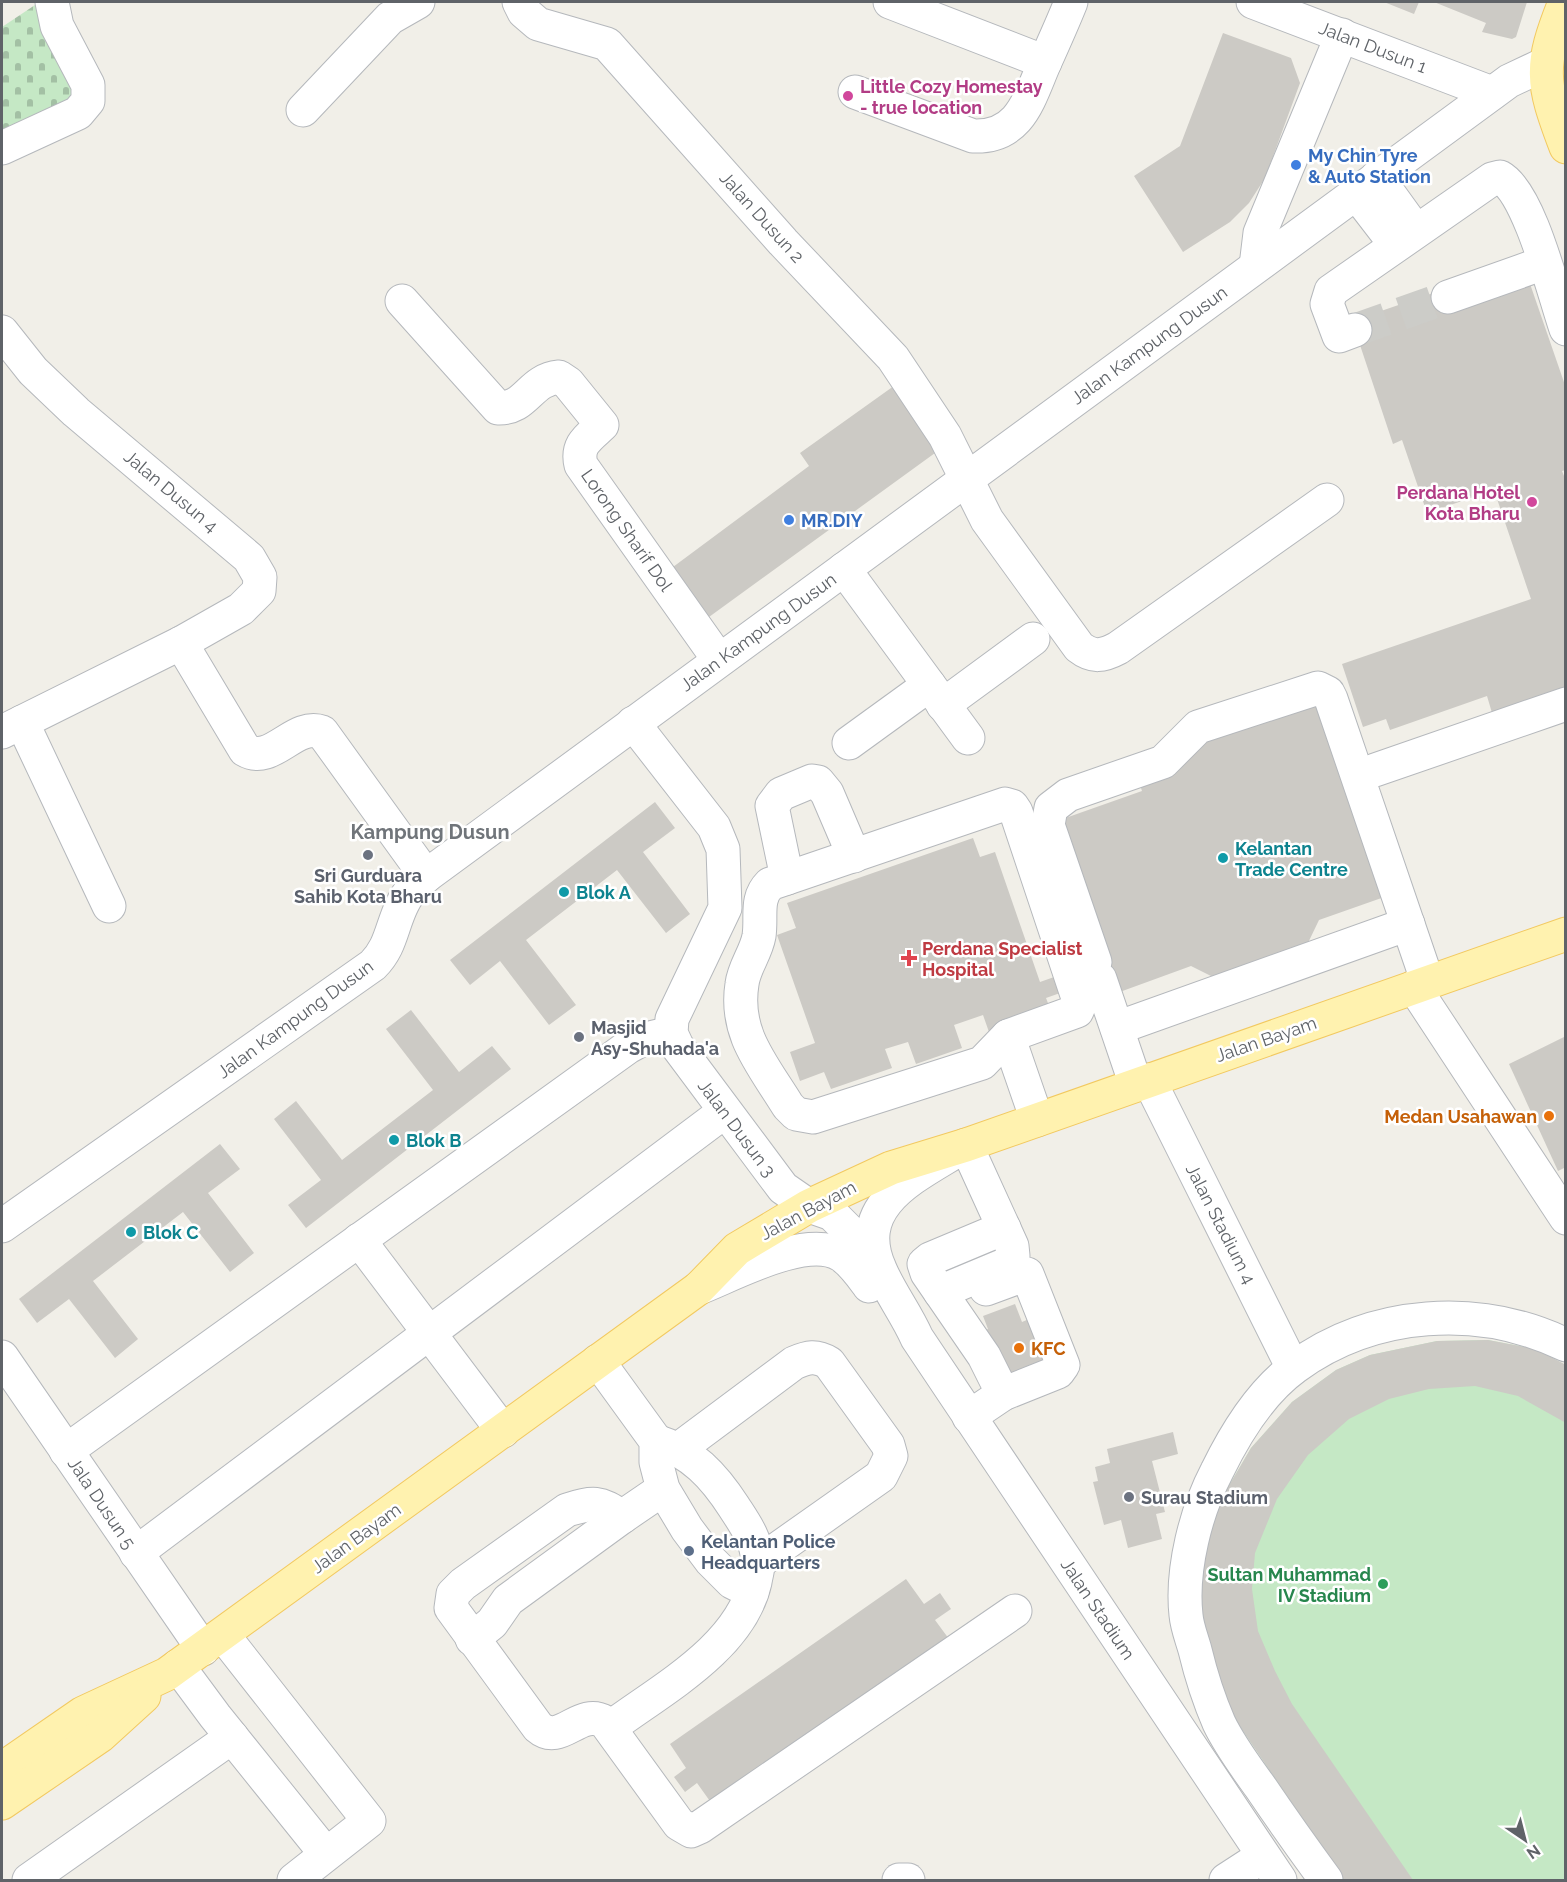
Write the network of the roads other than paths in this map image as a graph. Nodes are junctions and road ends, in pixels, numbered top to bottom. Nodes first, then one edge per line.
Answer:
1 (52, 2) edge
2 (418, 2) edge
3 (519, 2) edge
4 (890, 2) edge
5 (1071, 2) edge
6 (1252, 2) edge
7 (1565, 2) edge
8 (1342, 35) junction
9 (1045, 62) junction
10 (1545, 64) junction
11 (855, 92) dead end
12 (1492, 93) junction
13 (303, 110) dead end
14 (1566, 147) edge
15 (2, 148) edge
16 (1367, 185) junction
17 (1406, 238) junction
18 (1544, 263) junction
19 (1256, 266) junction
20 (1448, 297) tunnel mouth
21 (402, 302) dead end
22 (1566, 329) edge
23 (1355, 330) tunnel mouth
24 (2, 332) edge
25 (966, 479) junction
26 (1327, 500) dead end
27 (844, 569) junction
28 (1033, 639) dead end
29 (181, 643) junction
30 (719, 660) junction
31 (936, 695) junction
32 (1566, 704) edge
33 (633, 723) junction
34 (12, 727) edge
35 (968, 738) dead end
36 (849, 743) dead end
37 (1375, 770) dead end
38 (854, 856) junction
39 (725, 870) junction
40 (426, 876) junction
41 (779, 881) junction
42 (109, 906) dead end
43 (1408, 924) junction
44 (1566, 934) edge
45 (1421, 985) junction
46 (1117, 1028) junction
47 (671, 1033) junction
48 (1008, 1036) junction
49 (1142, 1083) junction
50 (724, 1112) junction
51 (1037, 1120) junction
52 (966, 1145) junction
53 (809, 1206) junction
54 (1566, 1218) edge
55 (2, 1226) edge
56 (359, 1240) junction
57 (881, 1272) junction
58 (699, 1288) junction
59 (944, 1298) junction
60 (429, 1333) junction
61 (917, 1338) junction
62 (1566, 1346) edge
63 (2, 1357) edge
64 (598, 1361) junction
65 (1293, 1368) junction
66 (1003, 1394) junction
67 (969, 1417) junction
68 (503, 1431) junction
69 (668, 1444) junction
70 (66, 1450) junction
71 (663, 1488) junction
72 (622, 1517) junction
73 (136, 1553) junction
74 (756, 1577) junction
75 (1015, 1611) dead end
76 (472, 1639) junction
77 (193, 1656) junction
78 (610, 1727) junction
79 (232, 1737) junction
80 (2, 1769) edge
81 (2, 1803) edge
82 (1302, 1846) junction
83 (326, 1854) junction
84 (1272, 1868) edge
85 (29, 1881) edge
86 (294, 1881) edge
87 (899, 1881) edge
88 (908, 1881) edge
89 (1226, 1881) edge
90 (1326, 1881) edge

1 - 15 street
2 - 13 street
3 - 25 street, Jalan Dusun 2
4 - 9 street
5 - 9 street
6 - 8 street, Jalan Dusun 1
7 - 10 main road
8 - 12 street, Jalan Dusun 1
8 - 19 street
9 - 11 street
10 - 12 street, Jalan Kampung Dusun
10 - 14 main road
12 - 16 street, Jalan Kampung Dusun
16 - 17 street
16 - 19 street, Jalan Kampung Dusun
17 - 18 street
17 - 23 street
18 - 20 street
18 - 22 street
19 - 25 street, Jalan Kampung Dusun
21 - 30 street, Lorong Sharif Dol
24 - 29 street, Jalan Dusun 4
25 - 26 street, Jalan Dusun 2
25 - 27 street, Jalan Kampung Dusun
27 - 30 street, Jalan Kampung Dusun
27 - 31 street
28 - 31 street
29 - 34 street, Jalan Dusun 4
29 - 40 street
30 - 33 street, Jalan Kampung Dusun
31 - 35 street
31 - 36 street
32 - 37 street
33 - 39 street
33 - 40 street, Jalan Kampung Dusun
34 - 42 street
38 - 41 street
38 - 41 street
38 - 48 street
39 - 41 street
39 - 47 street
40 - 55 street, Jalan Kampung Dusun
41 - 48 street
43 - 45 street, Jalan Stadium 4
43 - 46 street
43 - 46 street, Jalan Stadium 4
44 - 45 main road, Jalan Bayam
45 - 49 main road, Jalan Bayam
45 - 54 street, Jalan Stadium 4
46 - 49 street, Jalan Stadium 4
47 - 50 street, Jalan Dusun 3
47 - 56 street
48 - 51 street
49 - 51 main road, Jalan Bayam
49 - 65 street, Jalan Stadium 4
50 - 53 street, Jalan Dusun 3
50 - 60 street
51 - 52 main road, Jalan Bayam
52 - 53 main road, Jalan Bayam
52 - 57 street, Jalan Bayam
52 - 59 street
53 - 57 street, Jalan Dusun 3
53 - 58 main road, Jalan Bayam
56 - 60 street
56 - 70 street
57 - 61 street, Jalan Bayam
58 - 61 street, Jalan Bayam
58 - 64 main road, Jalan Bayam
59 - 66 street
59 - 66 street
60 - 68 street
60 - 73 street
61 - 67 street, Jalan Stadium
62 - 65 street
63 - 70 street, Jala Dusun 5
64 - 68 main road, Jalan Bayam
64 - 69 street
65 - 82 street
66 - 67 street
67 - 84 street, Jalan Stadium
68 - 77 main road, Jalan Bayam
69 - 71 street
69 - 74 street
69 - 74 street
70 - 73 street, Jala Dusun 5
71 - 72 street
71 - 74 street
72 - 76 street
72 - 76 street
73 - 77 street, Jala Dusun 5
74 - 78 street
75 - 78 street
76 - 78 street
77 - 79 street
77 - 80 main road, Jalan Bayam
77 - 81 main road
77 - 83 street
79 - 83 street
79 - 85 street
82 - 84 street
82 - 90 street
83 - 86 street
84 - 89 street
87 - 88 street

